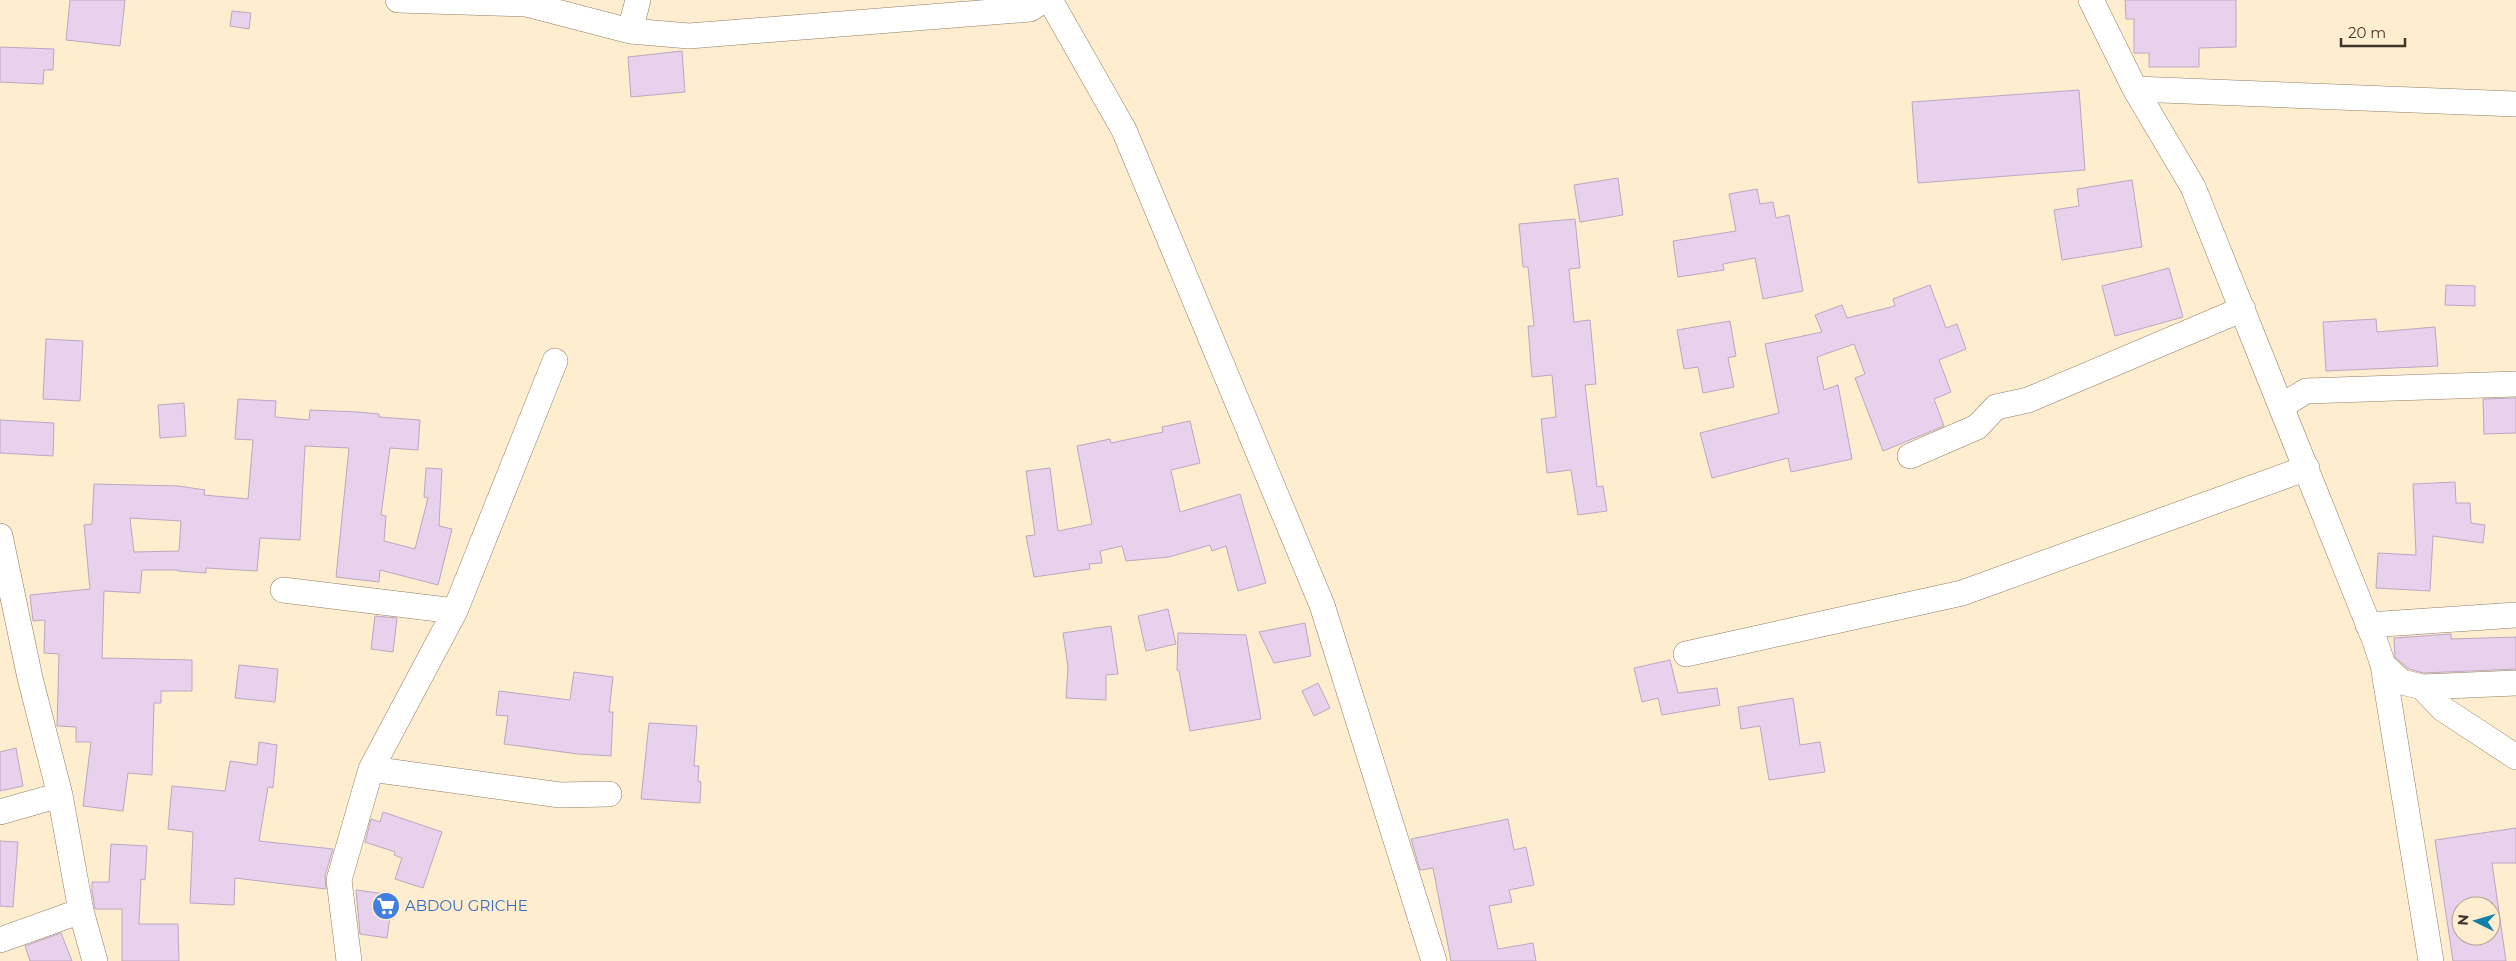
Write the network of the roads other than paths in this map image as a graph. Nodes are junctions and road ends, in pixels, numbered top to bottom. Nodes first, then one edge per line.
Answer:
1 (398, 0) edge
2 (638, 0) edge
3 (1044, 0) edge
4 (1050, 0) edge
5 (2091, 0) edge
6 (630, 30) junction
7 (2134, 90) junction
8 (2516, 104) edge
9 (2243, 309) junction
10 (555, 361) dead end
11 (2516, 384) edge
12 (2282, 406) junction
13 (1910, 456) dead end
14 (2307, 468) junction
15 (0, 536) edge
16 (283, 590) dead end
17 (455, 611) junction
18 (2516, 616) edge
19 (2368, 625) junction
20 (1686, 654) dead end
21 (2383, 665) junction
22 (2516, 683) edge
23 (2422, 687) junction
24 (2516, 757) edge
25 (371, 769) junction
26 (609, 794) dead end
27 (60, 795) junction
28 (0, 812) edge
29 (81, 911) junction
30 (0, 940) edge
31 (95, 961) edge
32 (349, 961) edge
33 (1434, 961) edge
34 (2431, 961) edge

1 - 6 street
2 - 6 street
3 - 6 street
4 - 33 street
5 - 7 street
7 - 8 street
7 - 9 street
9 - 12 street
9 - 13 street
10 - 17 street
11 - 12 street
12 - 14 street
14 - 19 street
14 - 20 street
15 - 27 street
16 - 17 street
17 - 25 street
18 - 19 street
19 - 21 street
21 - 23 street
21 - 34 street
22 - 23 street
23 - 24 street
25 - 26 street
25 - 32 street
27 - 28 street
27 - 29 street
29 - 30 street
29 - 31 street

